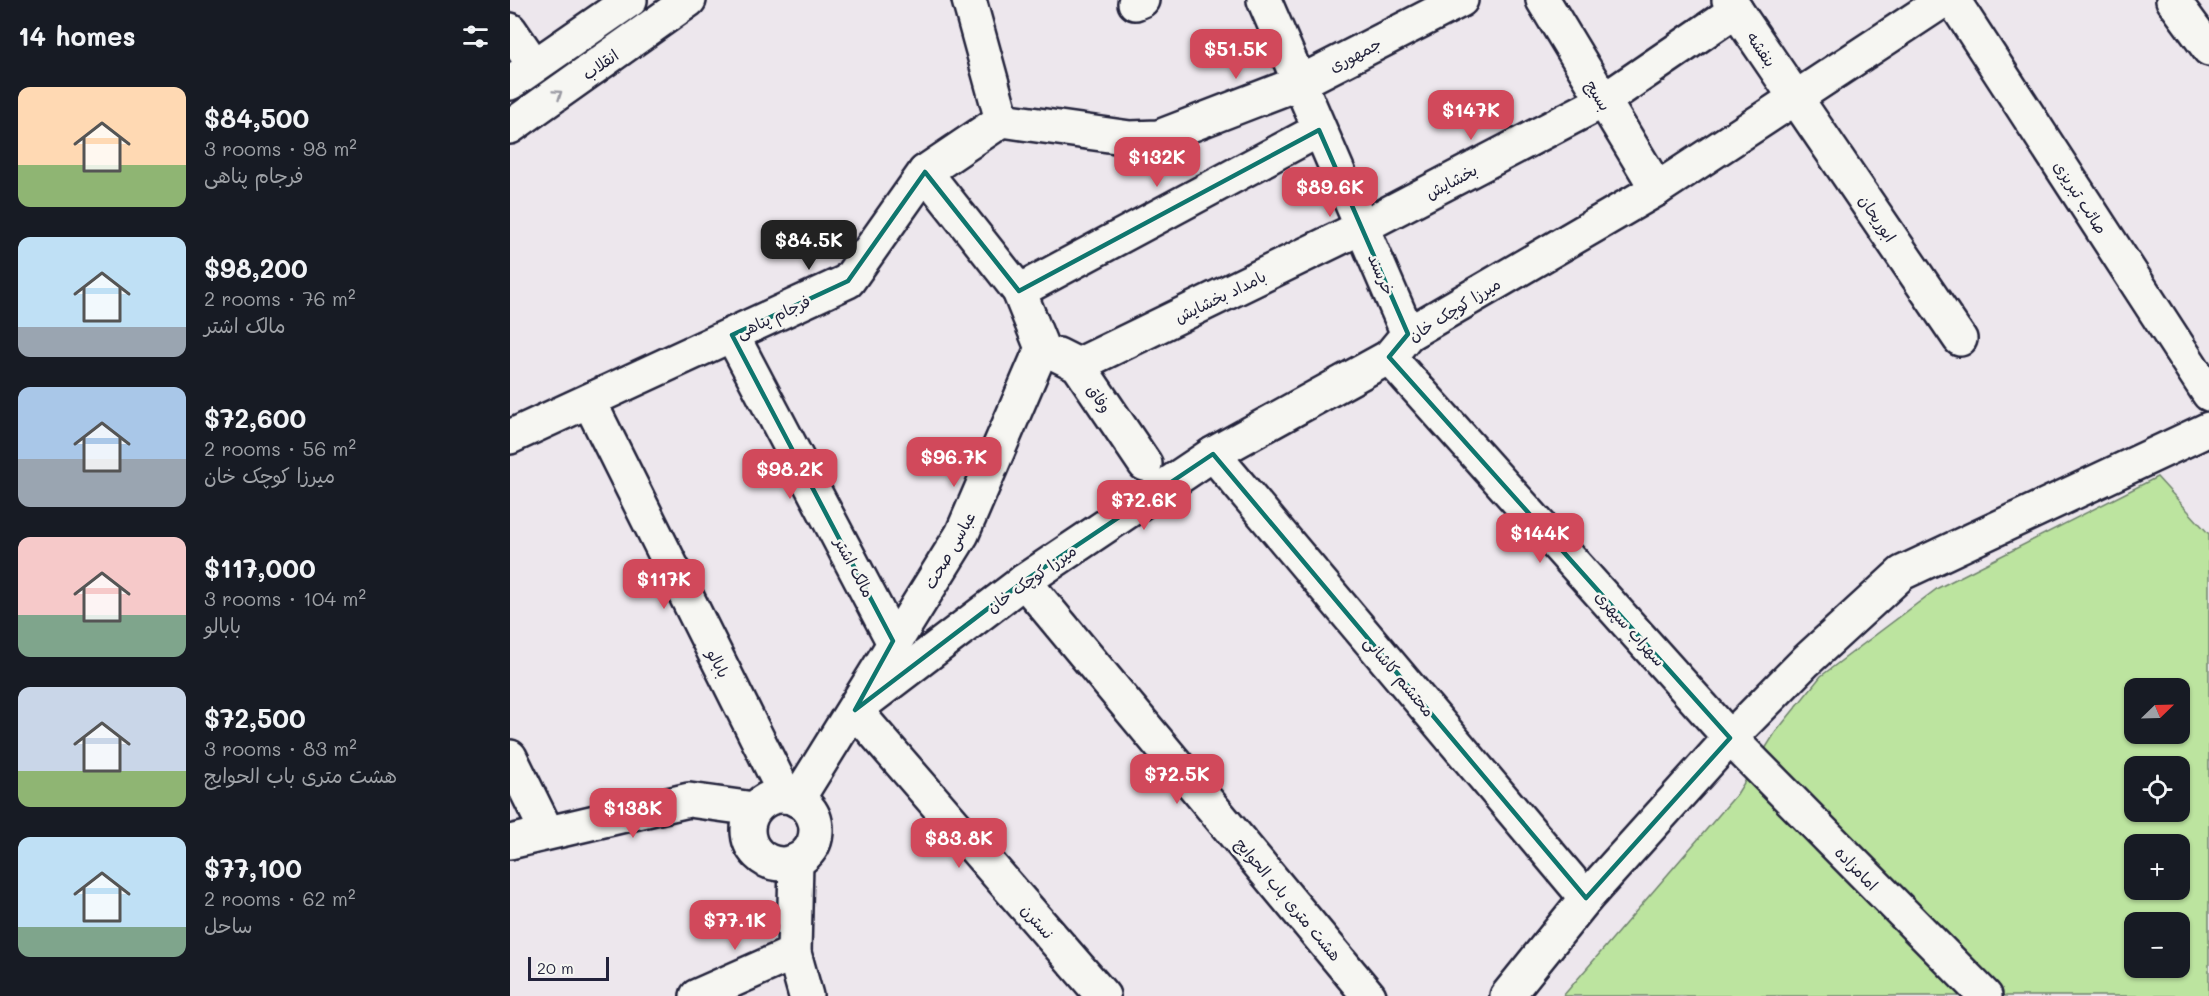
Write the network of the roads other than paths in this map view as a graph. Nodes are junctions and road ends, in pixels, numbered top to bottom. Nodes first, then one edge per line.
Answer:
1 (630, 0) edge
2 (689, 0) edge
3 (969, 0) edge
4 (1264, 0) edge
5 (1461, 0) edge
6 (1543, 0) edge
7 (1944, 0) edge
8 (1953, 0) edge
9 (2173, 0) edge
10 (1732, 5) edge
11 (510, 30) edge
12 (2209, 49) edge
13 (522, 74) edge
14 (1299, 83) junction
15 (1796, 98) junction
16 (1603, 101) junction
17 (1002, 120) junction
18 (510, 127) edge
19 (1319, 130) junction
20 (925, 172) junction
21 (1657, 189) junction
22 (1362, 227) junction
23 (1019, 291) junction
24 (732, 334) junction
25 (1960, 339) dead end
26 (1399, 345) junction
27 (1042, 348) junction
28 (1078, 365) junction
29 (2209, 394) edge
30 (589, 401) junction
31 (2209, 429) edge
32 (510, 437) edge
33 (1213, 454) junction
34 (1145, 464) dead end
35 (1024, 580) junction
36 (893, 641) junction
37 (855, 710) junction
38 (1730, 738) junction
39 (510, 757) edge
40 (792, 798) junction
41 (754, 809) junction
42 (547, 832) junction
43 (510, 842) edge
44 (796, 861) junction
45 (1586, 898) junction
46 (794, 953) junction
47 (697, 996) edge
48 (806, 996) edge
49 (1103, 996) edge
50 (1369, 996) edge
51 (1507, 996) edge
52 (1985, 996) edge

1 - 13 street
18 -> 2 street, انقلاب
3 - 17 street
4 - 14 street, خرسند
5 - 14 street, جمهوری
6 - 16 street, بسیج
7 - 15 street, میرزا کوچک خان
8 - 29 street, صائب تبریزی
9 - 12 street
10 - 15 street, بنفشه
10 - 16 street, بخشایش
11 - 13 street
14 - 17 street, جمهوری
14 - 19 street, خرسند
15 - 21 street, میرزا کوچک خان
15 - 25 street, ابوریحان
16 - 21 street, بسیج
16 - 22 street, بخشایش
17 - 20 street, فرجام پناهی
19 - 22 street, خرسند
19 - 23 street
20 - 23 street
20 - 24 street, فرجام پناهی
21 - 26 street, میرزا کوچک خان
22 - 26 street, خرسند
22 - 28 street, بامداد بخشایش
23 - 27 street
24 - 30 street, فرجام پناهی
24 - 36 street, مالک اشتر
26 - 33 street, میرزا کوچک خان
26 - 38 street, سهراب سپهری
27 - 28 street
27 - 36 street, عباسی صحت
28 - 34 street, وفاق
30 - 32 street, فرجام پناهی
30 - 40 street, بابالو
31 - 38 street
33 - 35 street, میرزا کوچک خان
33 - 45 street, محتشم کاشانی
35 - 37 street, میرزا کوچک خان
35 - 50 street, هشت متری باب الحوایج
36 - 37 street, عباسی صحت
37 - 40 street, عباسی صحت
37 - 49 street, نسترن
38 - 45 street
38 - 52 street, امامزاده
39 - 42 street
40 - 41 street
40 - 44 street
41 - 42 street
41 - 44 street
42 - 43 street
44 - 46 street
45 - 51 street
46 - 47 street
46 - 48 street

